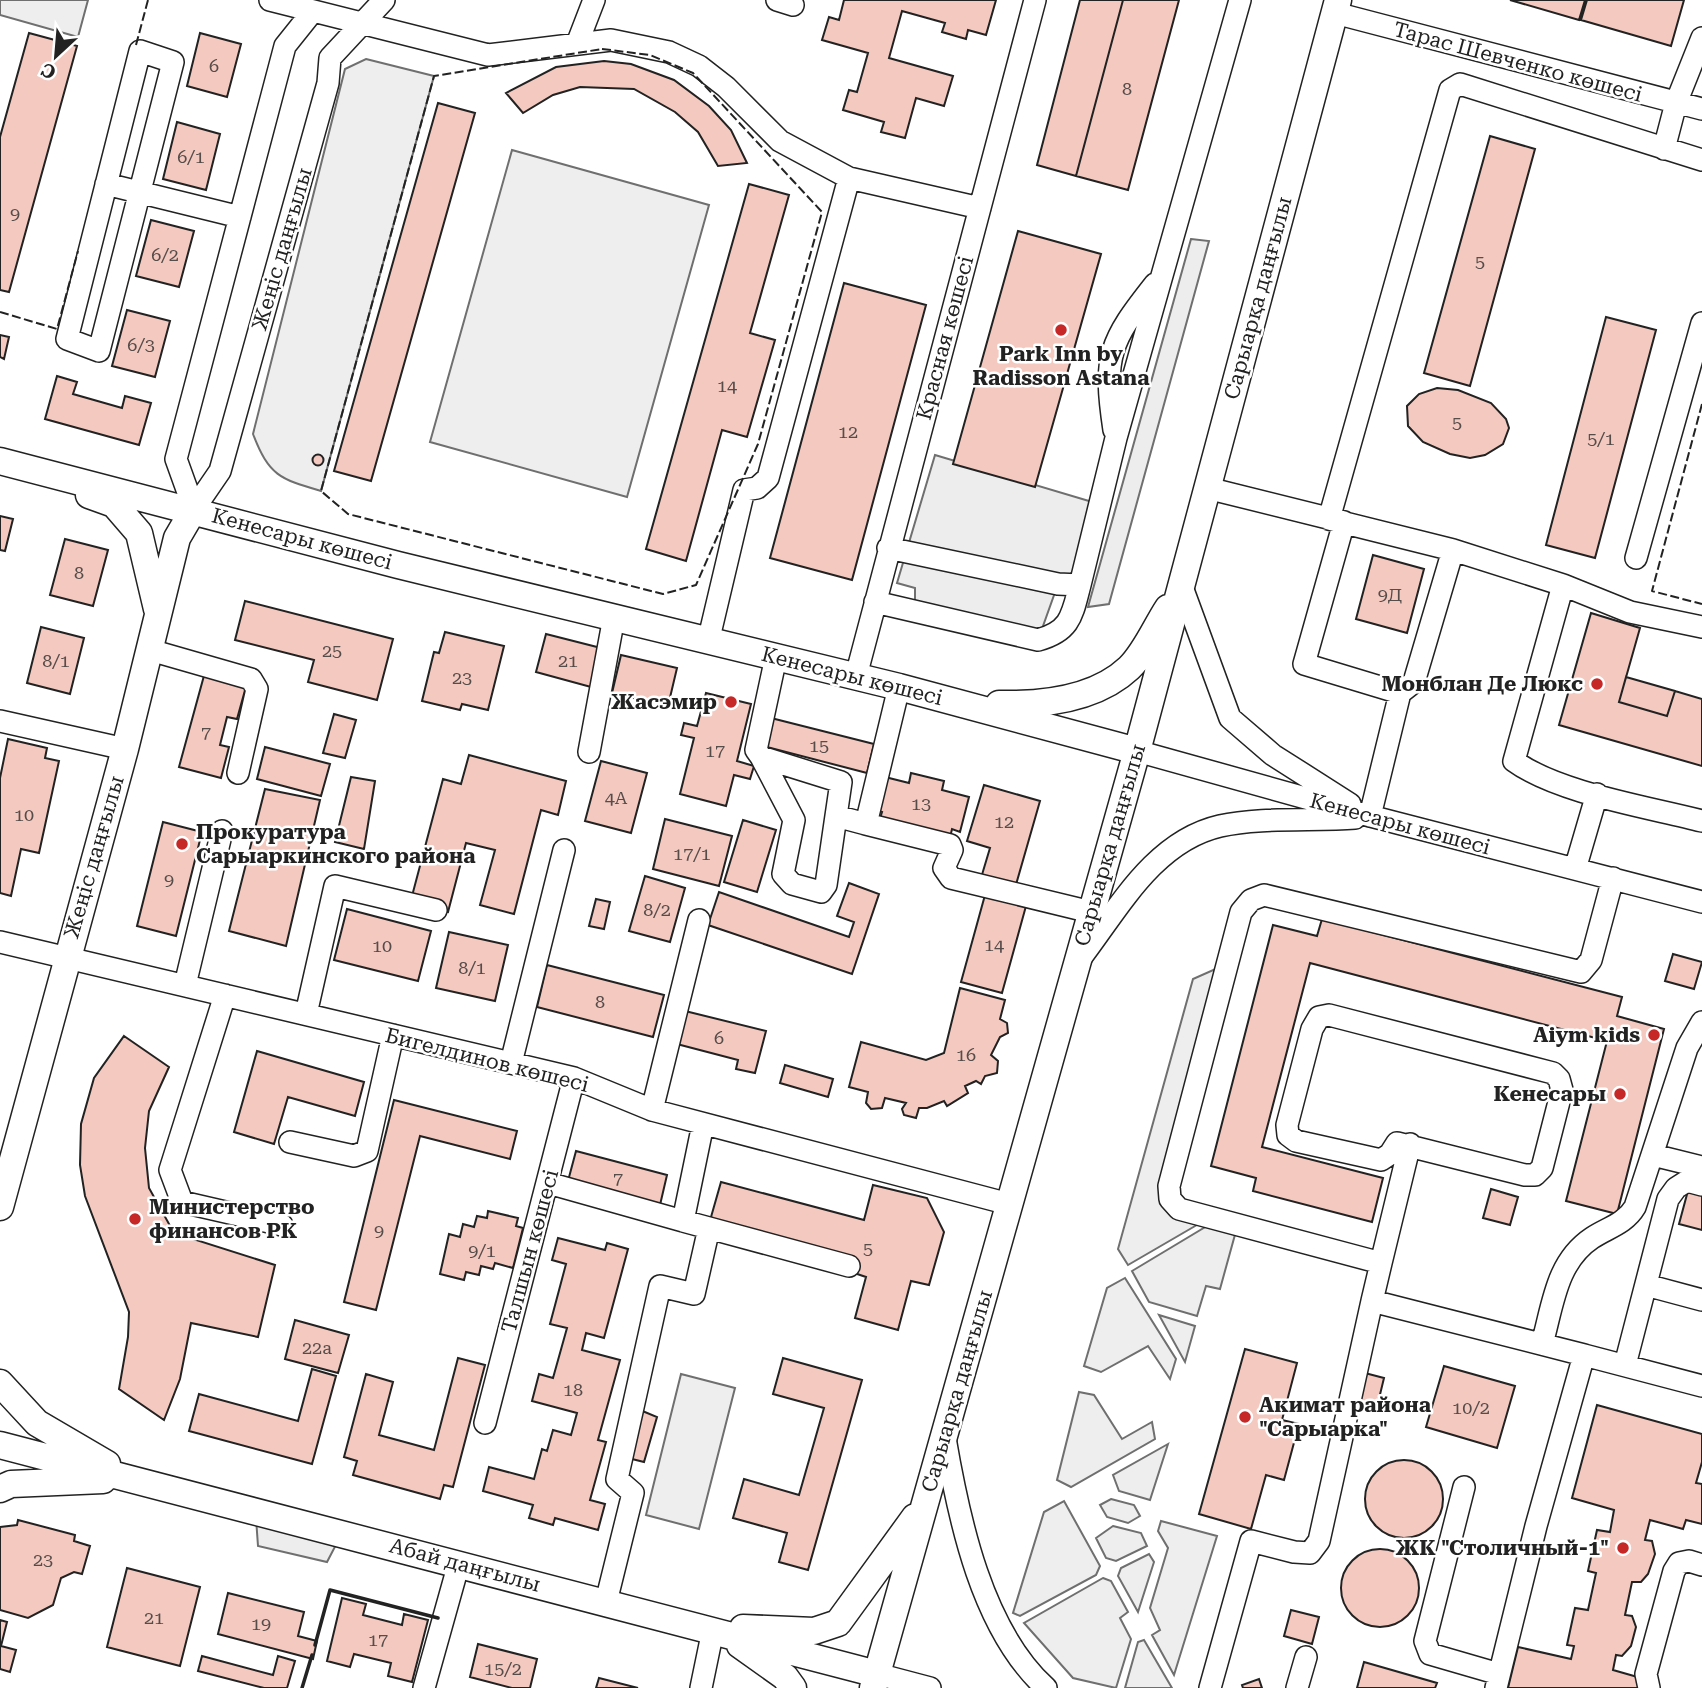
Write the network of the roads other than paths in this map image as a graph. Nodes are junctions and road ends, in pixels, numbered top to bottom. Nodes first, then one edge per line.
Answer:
1 (271, 0) edge
2 (384, 0) edge
3 (594, 0) edge
4 (1035, 0) edge
5 (1240, 0) edge
6 (1336, 6) edge
7 (313, 11) junction
8 (358, 24) junction
9 (1702, 38) edge
10 (577, 44) junction
11 (1676, 103) junction
12 (1702, 109) edge
13 (1664, 149) junction
14 (1702, 160) edge
15 (849, 178) junction
16 (106, 184) junction
17 (141, 191) junction
18 (980, 208) junction
19 (240, 217) junction
20 (1702, 323) edge
21 (6, 463) edge
22 (1207, 488) junction
23 (194, 509) junction
24 (1329, 519) junction
25 (888, 548) junction
26 (1453, 550) junction
27 (1636, 558) dead end
28 (1080, 585) junction
29 (1563, 585) junction
30 (1182, 587) junction
31 (875, 602) junction
32 (158, 613) junction
33 (614, 617) junction
34 (1702, 627) edge
35 (708, 642) junction
36 (150, 650) junction
37 (776, 657) junction
38 (856, 676) junction
39 (899, 687) junction
40 (1400, 693) junction
41 (962, 704) junction
42 (0, 721) edge
43 (125, 749) junction
44 (1137, 751) junction
45 (589, 752) dead end
46 (761, 757) junction
47 (238, 773) dead end
48 (1597, 794) junction
49 (836, 816) junction
50 (1370, 816) junction
51 (1702, 821) edge
52 (866, 824) junction
53 (222, 831) dead end
54 (564, 850) dead end
55 (1575, 869) junction
56 (1613, 878) junction
57 (1702, 902) edge
58 (436, 911) dead end
59 (1091, 912) junction
60 (699, 920) dead end
61 (0, 942) edge
62 (66, 957) junction
63 (1077, 963) junction
64 (185, 985) junction
65 (225, 995) junction
66 (306, 1014) junction
67 (1702, 1022) edge
68 (393, 1035) junction
69 (511, 1063) junction
70 (574, 1078) junction
71 (652, 1110) junction
72 (703, 1124) junction
73 (290, 1142) dead end
74 (1410, 1144) junction
75 (1653, 1155) junction
76 (1702, 1167) edge
77 (548, 1183) junction
78 (1702, 1185) edge
79 (1009, 1205) junction
80 (0, 1207) edge
81 (683, 1221) junction
82 (282, 1225) dead end
83 (709, 1228) junction
84 (1381, 1264) junction
85 (849, 1266) dead end
86 (1646, 1285) junction
87 (1702, 1300) edge
88 (1373, 1301) junction
89 (1542, 1344) junction
90 (1584, 1355) junction
91 (1625, 1366) junction
92 (0, 1383) edge
93 (1702, 1386) edge
94 (485, 1423) dead end
95 (944, 1435) junction
96 (0, 1445) edge
97 (133, 1479) junction
98 (1464, 1487) dead end
99 (0, 1489) edge
100 (926, 1502) junction
101 (459, 1563) junction
102 (1702, 1565) edge
103 (606, 1602) junction
104 (716, 1631) junction
105 (1306, 1657) dead end
106 (1499, 1675) edge
107 (875, 1681) edge
108 (424, 1688) edge
109 (701, 1688) edge
110 (793, 1688) edge
111 (930, 1688) edge
112 (1046, 1688) edge
113 (1210, 1688) edge
114 (1297, 1688) edge
115 (1649, 1688) edge

1 - 7 street
2 - 8 street, Жеңіс даңғылы
3 - 10 street
4 - 18 street, Красная көшесі
5 - 28 street
6 - 11 street, Тарас Шевченко көшесі
6 - 22 main road, Сарыарқа даңғылы
7 - 8 street
7 - 19 street
8 - 10 street
8 - 23 street, Жеңіс даңғылы
9 - 11 street
10 - 15 street
11 - 12 street, Тарас Шевченко көшесі
11 - 13 street
13 - 14 street
13 - 24 street
15 - 18 street
15 - 35 street
16 - 17 street
16 - 17 street
16 - 17 street
17 - 19 street
18 - 25 street, Красная көшесі
19 - 23 street
20 - 27 street
21 - 23 main road, Кенесары көшесі
21 - 32 main road
22 - 24 street
22 - 30 main road, Сарыарқа даңғылы
23 - 32 main road, Жеңіс даңғылы
23 - 33 main road, Кенесары көшесі
24 - 26 street
24 - 40 street
25 - 28 street
25 - 31 street, Красная көшесі
26 - 29 street
26 - 40 street
28 - 31 street
29 - 34 street
29 - 48 street
30 - 41 main road
30 - 44 main road, Сарыарқа даңғылы
30 - 50 street
31 - 38 street, Красная көшесі
32 - 36 main road, Жеңіс даңғылы
33 - 35 main road, Кенесары көшесі
33 - 45 street
35 - 37 main road, Кенесары көшесі
36 - 43 main road, Жеңіс даңғылы
36 - 47 street
37 - 38 main road, Кенесары көшесі
37 - 46 street
38 - 39 main road, Кенесары көшесі
39 - 41 main road, Кенесары көшесі
39 - 52 street
40 - 50 street
41 - 44 main road, Кенесары көшесі
42 - 43 street
43 - 62 main road, Жеңіс даңғылы
44 - 50 street, Кенесары көшесі
44 - 59 main road, Сарыарқа даңғылы
46 - 49 street
46 - 49 street
48 - 51 street
48 - 55 street
49 - 52 street
50 - 55 street, Кенесары көшесі
50 - 63 street
52 - 59 street
53 - 64 street
54 - 69 street
55 - 56 street, Кенесары көшесі
56 - 57 street, Кенесары көшесі
56 - 84 street
58 - 66 street
59 - 63 main road, Сарыарқа даңғылы
60 - 71 street
61 - 62 street, Бигелдинов көшесі
62 - 64 street, Бигелдинов көшесі
62 - 80 main road, Жеңіс даңғылы
63 - 79 main road, Сарыарқа даңғылы
64 - 65 street, Бигелдинов көшесі
65 - 66 street, Бигелдинов көшесі
65 - 82 street
66 - 68 street, Бигелдинов көшесі
67 - 75 street
68 - 69 street, Бигелдинов көшесі
68 - 73 street
69 - 70 street, Бигелдинов көшесі
70 - 71 street, Бигелдинов көшесі
70 - 77 street, Талшын көшесі
71 - 72 street, Бигелдинов көшесі
72 - 79 street, Бигелдинов көшесі
72 - 81 street
74 - 74 street
74 - 84 street
75 - 76 street
75 - 89 street
77 - 81 street
77 - 94 street, Талшын көшесі
78 - 86 street
79 - 95 main road, Сарыарқа даңғылы
81 - 83 street
83 - 85 street
83 - 103 street
84 - 88 street
86 - 87 street
86 - 91 street
88 - 89 street
88 - 113 street
89 - 90 street
90 - 91 street
90 - 106 street
91 - 93 street
92 - 97 main road
95 - 100 main road, Сарыарқа даңғылы
95 - 112 street
96 - 97 main road, Абай даңғылы
97 - 99 main road
97 - 101 main road, Абай даңғылы
98 - 106 street
100 - 104 main road
100 - 107 main road, Сарыарқа даңғылы
101 - 103 main road, Абай даңғылы
101 - 108 street
102 - 115 street
103 - 104 main road, Абай даңғылы
104 - 107 main road, Абай даңғылы
104 - 109 street
104 - 110 main road
105 - 114 street
107 - 111 street, Абай даңғылы

